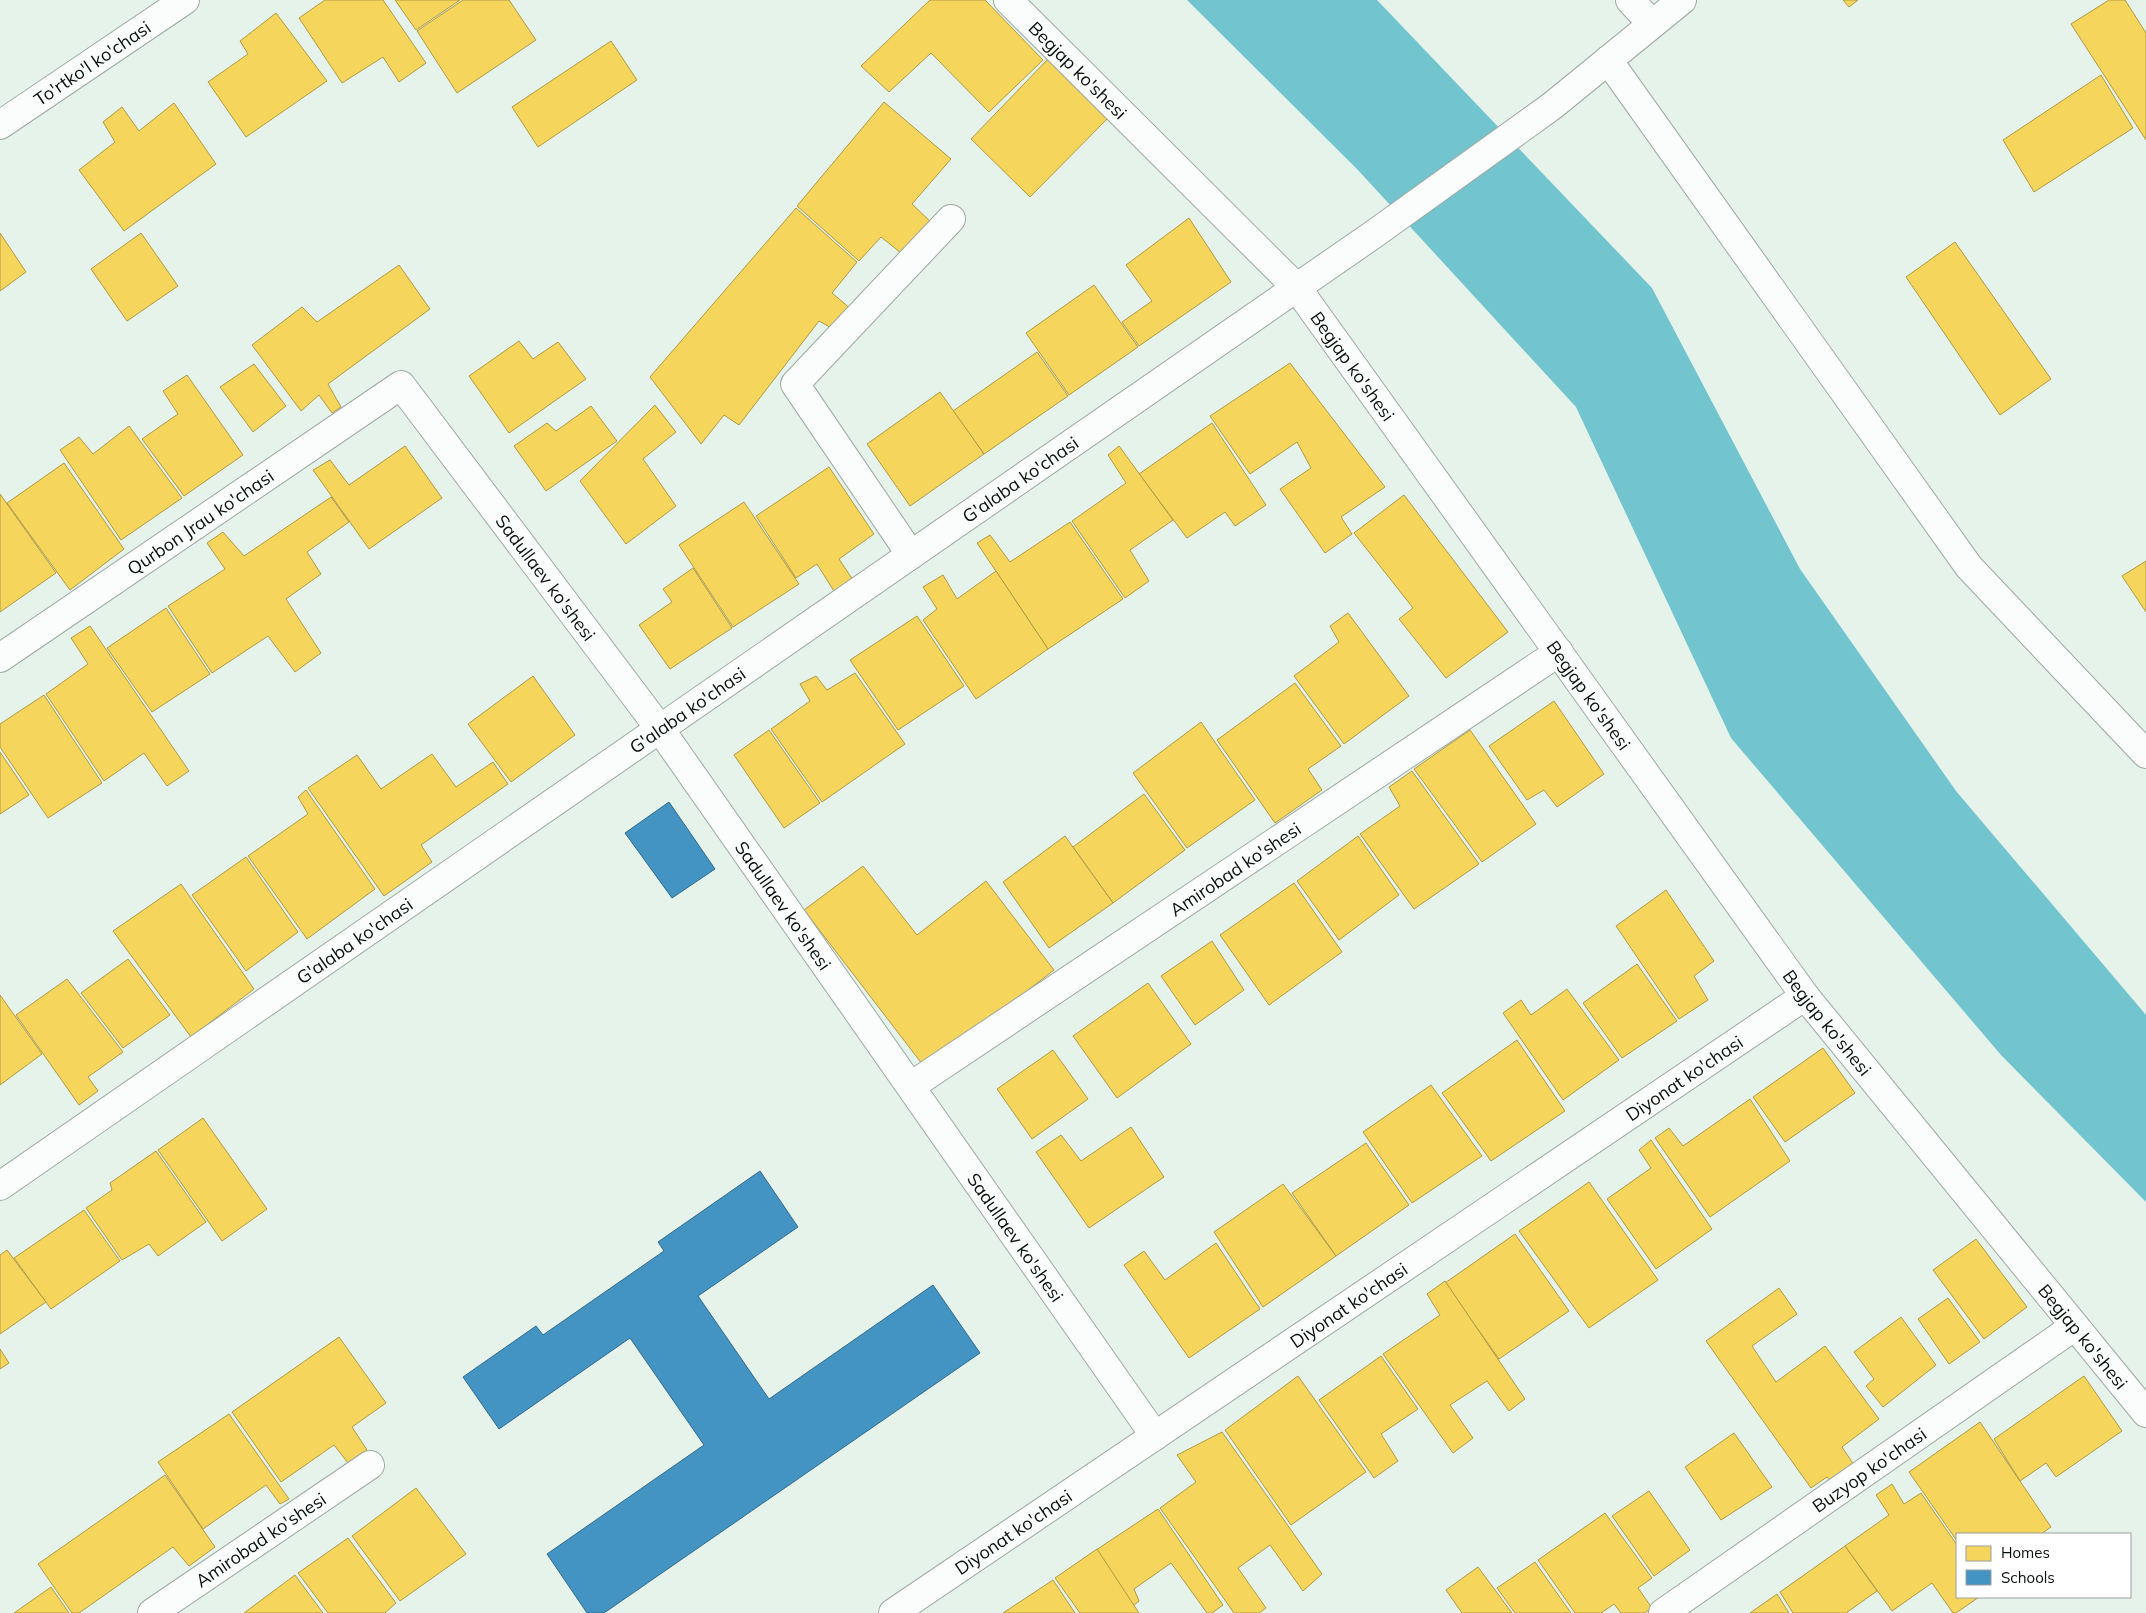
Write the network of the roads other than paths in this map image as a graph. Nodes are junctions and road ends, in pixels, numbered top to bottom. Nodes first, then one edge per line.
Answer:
1 (185, 0) edge
2 (1008, 0) edge
3 (1630, 0) edge
4 (1682, 0) edge
5 (1652, 24) junction
6 (1608, 60) junction
7 (0, 125) edge
8 (951, 219) dead end
9 (1297, 288) junction
10 (401, 385) joint
11 (911, 555) junction
12 (1558, 652) junction
13 (0, 658) edge
14 (660, 728) junction
15 (2146, 754) edge
16 (1805, 996) junction
17 (911, 1086) junction
18 (0, 1186) edge
19 (2075, 1326) junction
20 (2146, 1413) edge
21 (1155, 1436) junction
22 (370, 1465) dead end
23 (152, 1613) edge
24 (893, 1613) edge
25 (1663, 1613) edge

1 - 7 street, To'rtko'l ko'chasi
2 - 9 street, Begjap ko'shesi
3 - 5 street
4 - 5 street, G'alaba ko'chasi
5 - 6 street, G'alaba ko'chasi
6 - 9 street, G'alaba ko'chasi
6 - 15 street
8 - 11 street
9 - 11 street, G'alaba ko'chasi
9 - 12 street, Begjap ko'shesi
10 - 13 street, Qurbon Jrau ko'chasi
10 - 14 street, Sadullaev ko'shesi
11 - 14 street, G'alaba ko'chasi
12 - 16 street, Begjap ko'shesi
12 - 17 street, Amirobad ko'shesi
14 - 17 street, Sadullaev ko'shesi
14 - 18 street, G'alaba ko'chasi
16 - 19 street, Begjap ko'shesi
16 - 21 street, Diyonat ko'chasi
17 - 21 street, Sadullaev ko'shesi
19 - 20 street, Begjap ko'shesi
19 - 25 street, Buzyop ko'chasi
21 - 24 street, Diyonat ko'chasi
22 - 23 street, Amirobad ko'shesi

